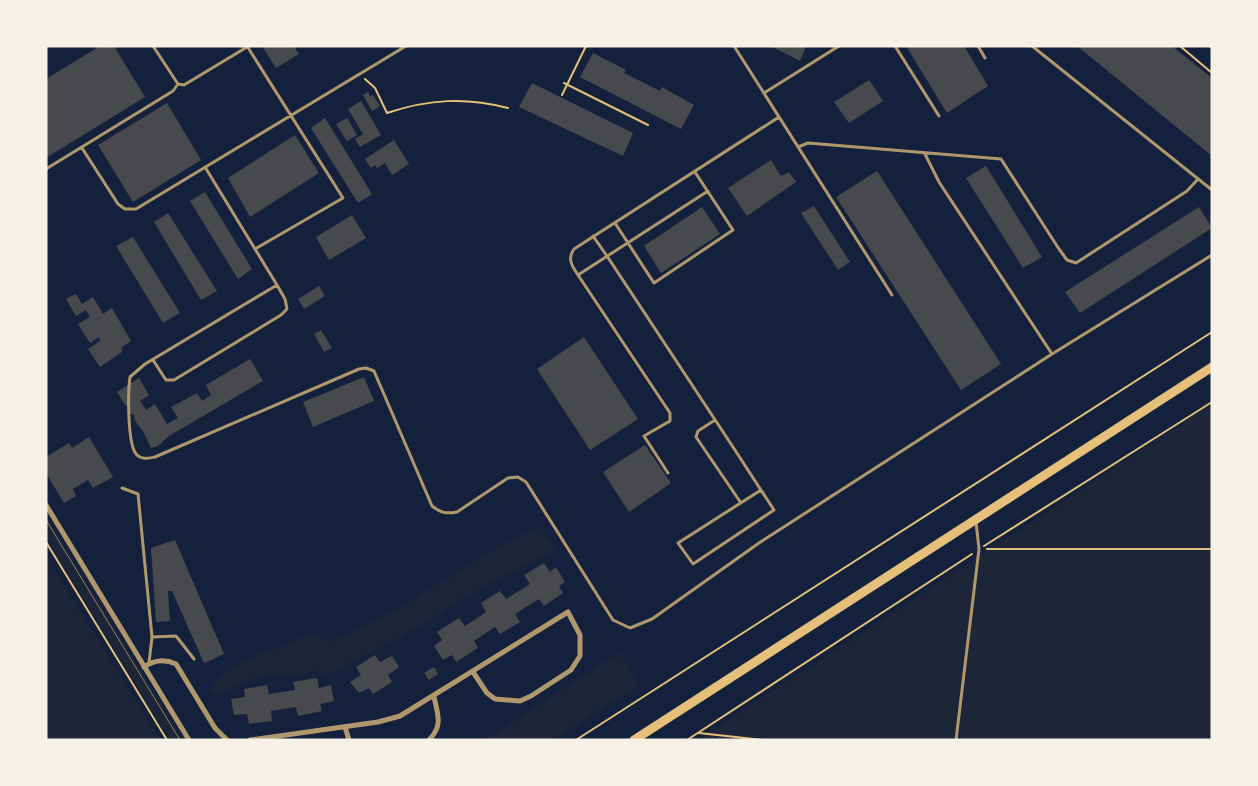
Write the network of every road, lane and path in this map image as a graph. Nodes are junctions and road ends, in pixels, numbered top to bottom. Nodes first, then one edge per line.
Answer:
1 (153, 46) edge
2 (247, 46) edge
3 (406, 46) edge
4 (586, 46) edge
5 (734, 46) edge
6 (839, 46) edge
7 (895, 46) edge
8 (978, 46) edge
9 (1032, 46) edge
10 (1043, 46) edge
11 (1180, 46) edge
12 (1039, 51) junction
13 (985, 58) dead end
14 (1212, 72) edge
15 (359, 74) junction
16 (564, 83) dead end
17 (178, 84) junction
18 (568, 84) junction
19 (764, 93) junction
20 (562, 95) dead end
21 (508, 108) dead end
22 (290, 114) junction
23 (939, 116) dead end
24 (779, 117) junction
25 (648, 125) dead end
26 (798, 147) junction
27 (82, 148) junction
28 (924, 154) junction
29 (205, 167) junction
30 (46, 168) edge
31 (694, 172) junction
32 (1198, 179) junction
33 (1212, 190) edge
34 (708, 192) junction
35 (615, 223) junction
36 (594, 236) junction
37 (628, 243) junction
38 (255, 249) junction
39 (1212, 255) edge
40 (607, 256) junction
41 (578, 275) junction
42 (277, 285) junction
43 (892, 295) dead end
44 (1212, 332) edge
45 (1052, 354) junction
46 (153, 360) junction
47 (1212, 367) edge
48 (1212, 402) edge
49 (715, 420) junction
50 (668, 473) dead end
51 (122, 488) dead end
52 (761, 490) junction
53 (741, 503) junction
54 (46, 505) edge
55 (976, 521) junction
56 (46, 542) edge
57 (979, 549) junction
58 (1212, 549) edge
59 (152, 637) junction
60 (194, 660) dead end
61 (150, 663) junction
62 (144, 667) junction
63 (473, 672) junction
64 (434, 697) junction
65 (345, 727) junction
66 (698, 733) junction
67 (167, 740) edge
68 (189, 740) edge
69 (227, 740) edge
70 (250, 740) edge
71 (349, 740) edge
72 (429, 740) edge
73 (576, 740) edge
74 (634, 740) edge
75 (687, 740) edge
76 (763, 740) edge
77 (956, 740) edge

1 - 17 lane
2 - 17 lane
2 - 22 lane
3 - 15 lane
4 - 18 path
5 - 19 lane
6 - 19 lane
7 - 23 lane
8 - 13 lane
9 - 12 lane
10 - 12 lane
11 - 14 path
12 - 32 lane
15 - 21 path
15 - 22 lane
16 - 18 path
17 - 27 lane
18 - 20 path
18 - 25 path
19 - 24 lane
22 - 29 lane
22 - 38 lane
24 - 26 lane
24 - 31 lane
26 - 28 lane
26 - 43 lane
27 - 29 lane
27 - 30 lane
28 - 32 lane
28 - 45 lane
29 - 38 lane
31 - 34 lane
31 - 35 lane
32 - 33 lane
34 - 37 lane
34 - 37 lane
35 - 36 lane
35 - 37 lane
36 - 40 lane
36 - 41 lane
37 - 40 lane
38 - 42 lane
39 - 45 lane
40 - 41 lane
40 - 49 lane
41 - 50 lane
42 - 46 lane
42 - 46 lane
44 - 73 path
45 - 46 lane
47 - 55 main road
48 - 57 path
49 - 52 lane
49 - 53 lane
51 - 59 lane
52 - 53 lane
52 - 53 lane
54 - 62 street
55 - 57 lane
55 - 74 main road
56 - 67 path
57 - 58 path
57 - 66 path
57 - 77 lane
59 - 60 lane
59 - 61 lane
61 - 62 street
61 - 69 street
62 - 68 street
63 - 63 street
63 - 64 street
64 - 65 street
64 - 72 street
65 - 70 street
65 - 71 street
66 - 75 path
66 - 76 path

